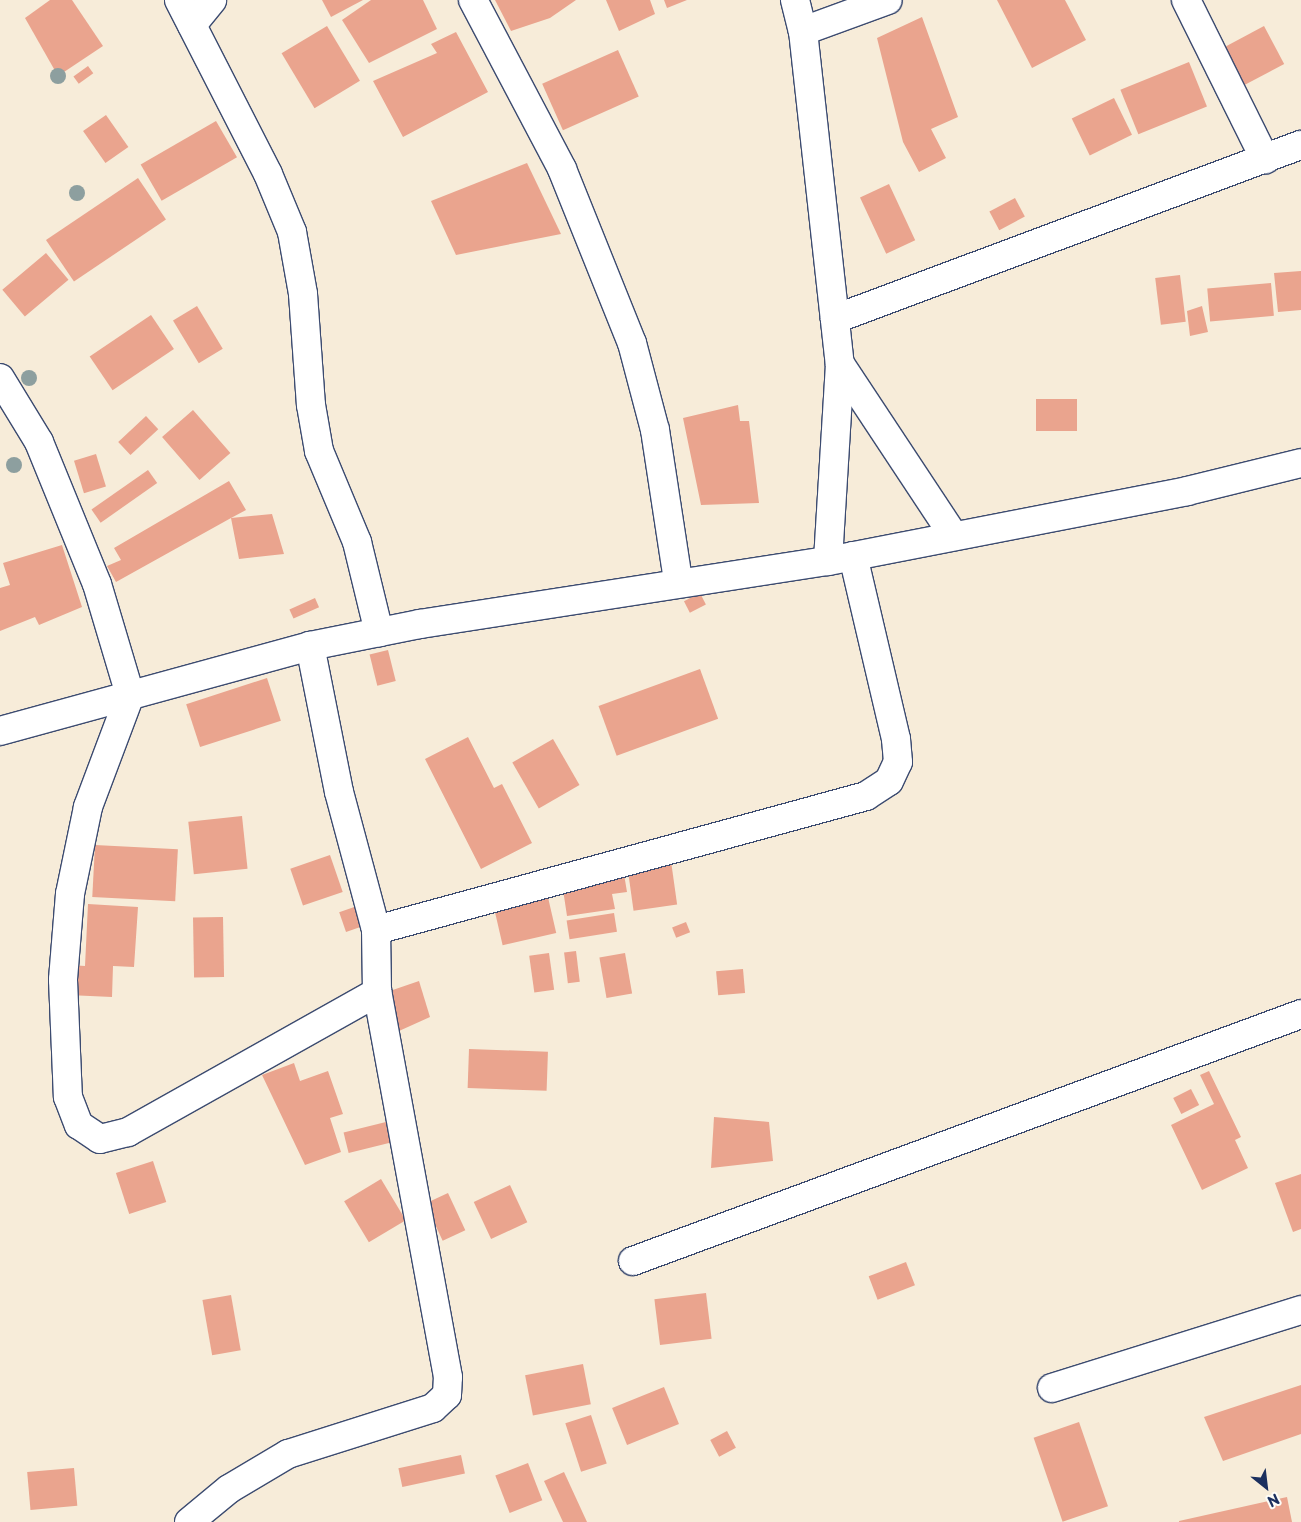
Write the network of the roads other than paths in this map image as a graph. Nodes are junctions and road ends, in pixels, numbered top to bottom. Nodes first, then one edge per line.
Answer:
1 (179, 0) edge
2 (212, 0) edge
3 (473, 0) edge
4 (795, 0) edge
5 (888, 0) edge
6 (1186, 0) edge
7 (192, 25) junction
8 (803, 31) junction
9 (1301, 145) edge
10 (1265, 159) junction
11 (835, 320) junction
12 (840, 364) junction
13 (0, 378) edge
14 (1301, 463) edge
15 (954, 536) junction
16 (840, 558) junction
17 (678, 581) junction
18 (379, 632) junction
19 (310, 646) junction
20 (130, 695) junction
21 (0, 731) edge
22 (376, 930) junction
23 (377, 992) junction
24 (1301, 1014) edge
25 (633, 1261) dead end
26 (1301, 1310) edge
27 (1052, 1388) dead end
28 (189, 1522) edge

1 - 7 street
2 - 7 street
3 - 17 street
4 - 8 street
5 - 8 street
6 - 10 street
7 - 18 street
8 - 11 street
9 - 10 street
10 - 11 street
11 - 12 street
12 - 15 street
12 - 16 street
13 - 20 street
14 - 15 street
15 - 16 street
16 - 17 street
16 - 22 street
17 - 18 street
18 - 19 street
19 - 20 street
19 - 22 street
20 - 21 street
20 - 23 street
22 - 23 street
23 - 28 street
24 - 25 street
26 - 27 street

